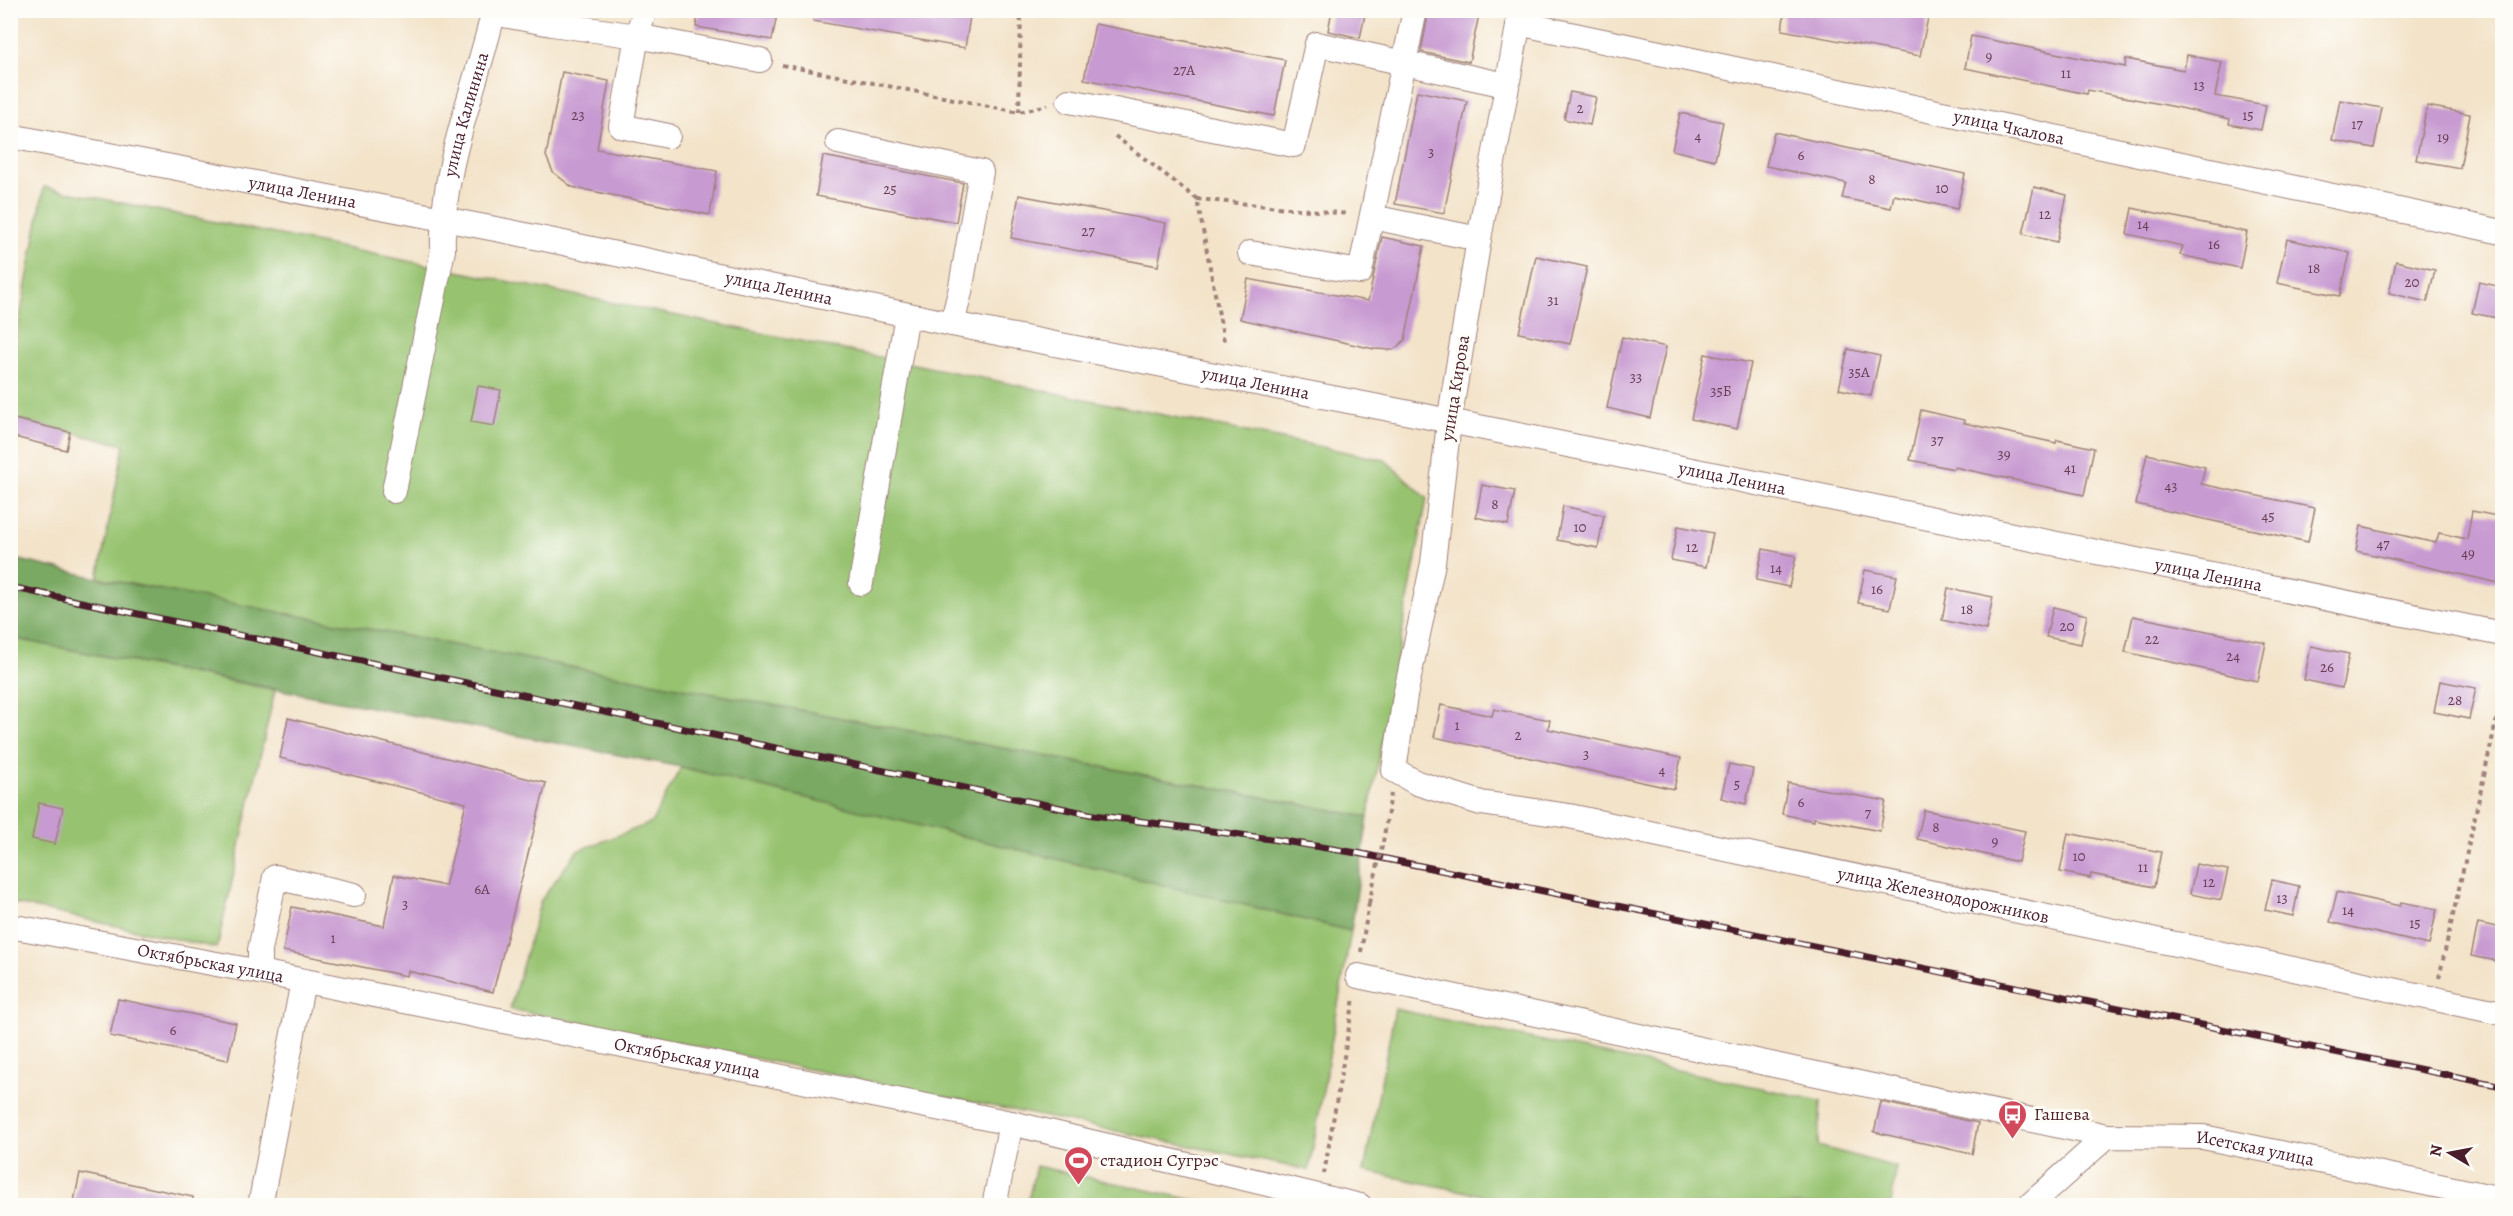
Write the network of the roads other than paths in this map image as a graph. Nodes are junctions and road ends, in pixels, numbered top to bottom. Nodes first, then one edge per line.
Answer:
1 (645, 10) edge
2 (1414, 10) edge
3 (493, 12) edge
4 (1519, 17) edge
5 (637, 36) junction
6 (760, 60) road end
7 (1404, 62) junction
8 (1506, 85) junction
9 (1070, 101) road end
10 (668, 136) dead end
11 (11, 138) edge
12 (838, 142) dead end
13 (1371, 217) junction
14 (442, 219) junction
15 (2502, 232) edge
16 (1479, 239) junction
17 (1250, 253) dead end
18 (907, 315) junction
19 (952, 324) junction
20 (1449, 422) junction
21 (394, 491) dead end
22 (861, 583) dead end
23 (2502, 634) edge
24 (1393, 777) joint
25 (354, 895) dead end
26 (10, 926) edge
27 (260, 972) junction
28 (1358, 976) road end
29 (303, 981) junction
30 (2502, 1013) edge
31 (1011, 1123) junction
32 (2108, 1136) junction
33 (2502, 1199) edge
34 (260, 1206) edge
35 (994, 1206) edge
36 (1360, 1206) edge
37 (2029, 1206) edge

1 - 5 street
2 - 7 street
3 - 5 street
3 - 14 street, улица Калинина
4 - 8 street, улица Кирова
4 - 15 street, улица Чкалова
5 - 6 street
5 - 10 street
7 - 8 street
7 - 9 street
7 - 13 street
8 - 16 street, улица Кирова
11 - 14 street, улица Ленина
12 - 19 street
13 - 16 street
13 - 17 street
14 - 18 street, улица Ленина
14 - 21 street, улица Калинина
16 - 20 street, улица Кирова
18 - 19 street, улица Ленина
18 - 22 street
19 - 20 street, улица Ленина
20 - 23 street, улица Ленина
20 - 24 street, улица Кирова
24 - 30 street, улица Железнодорожников
25 - 27 street
26 - 27 street, Октябрьская улица
27 - 29 street, Октябрьская улица
28 - 32 street, Исетская улица
29 - 31 street, Октябрьская улица
29 - 34 street
31 - 35 street
31 - 36 street, Октябрьская улица
32 - 33 street, Исетская улица
32 - 37 street

